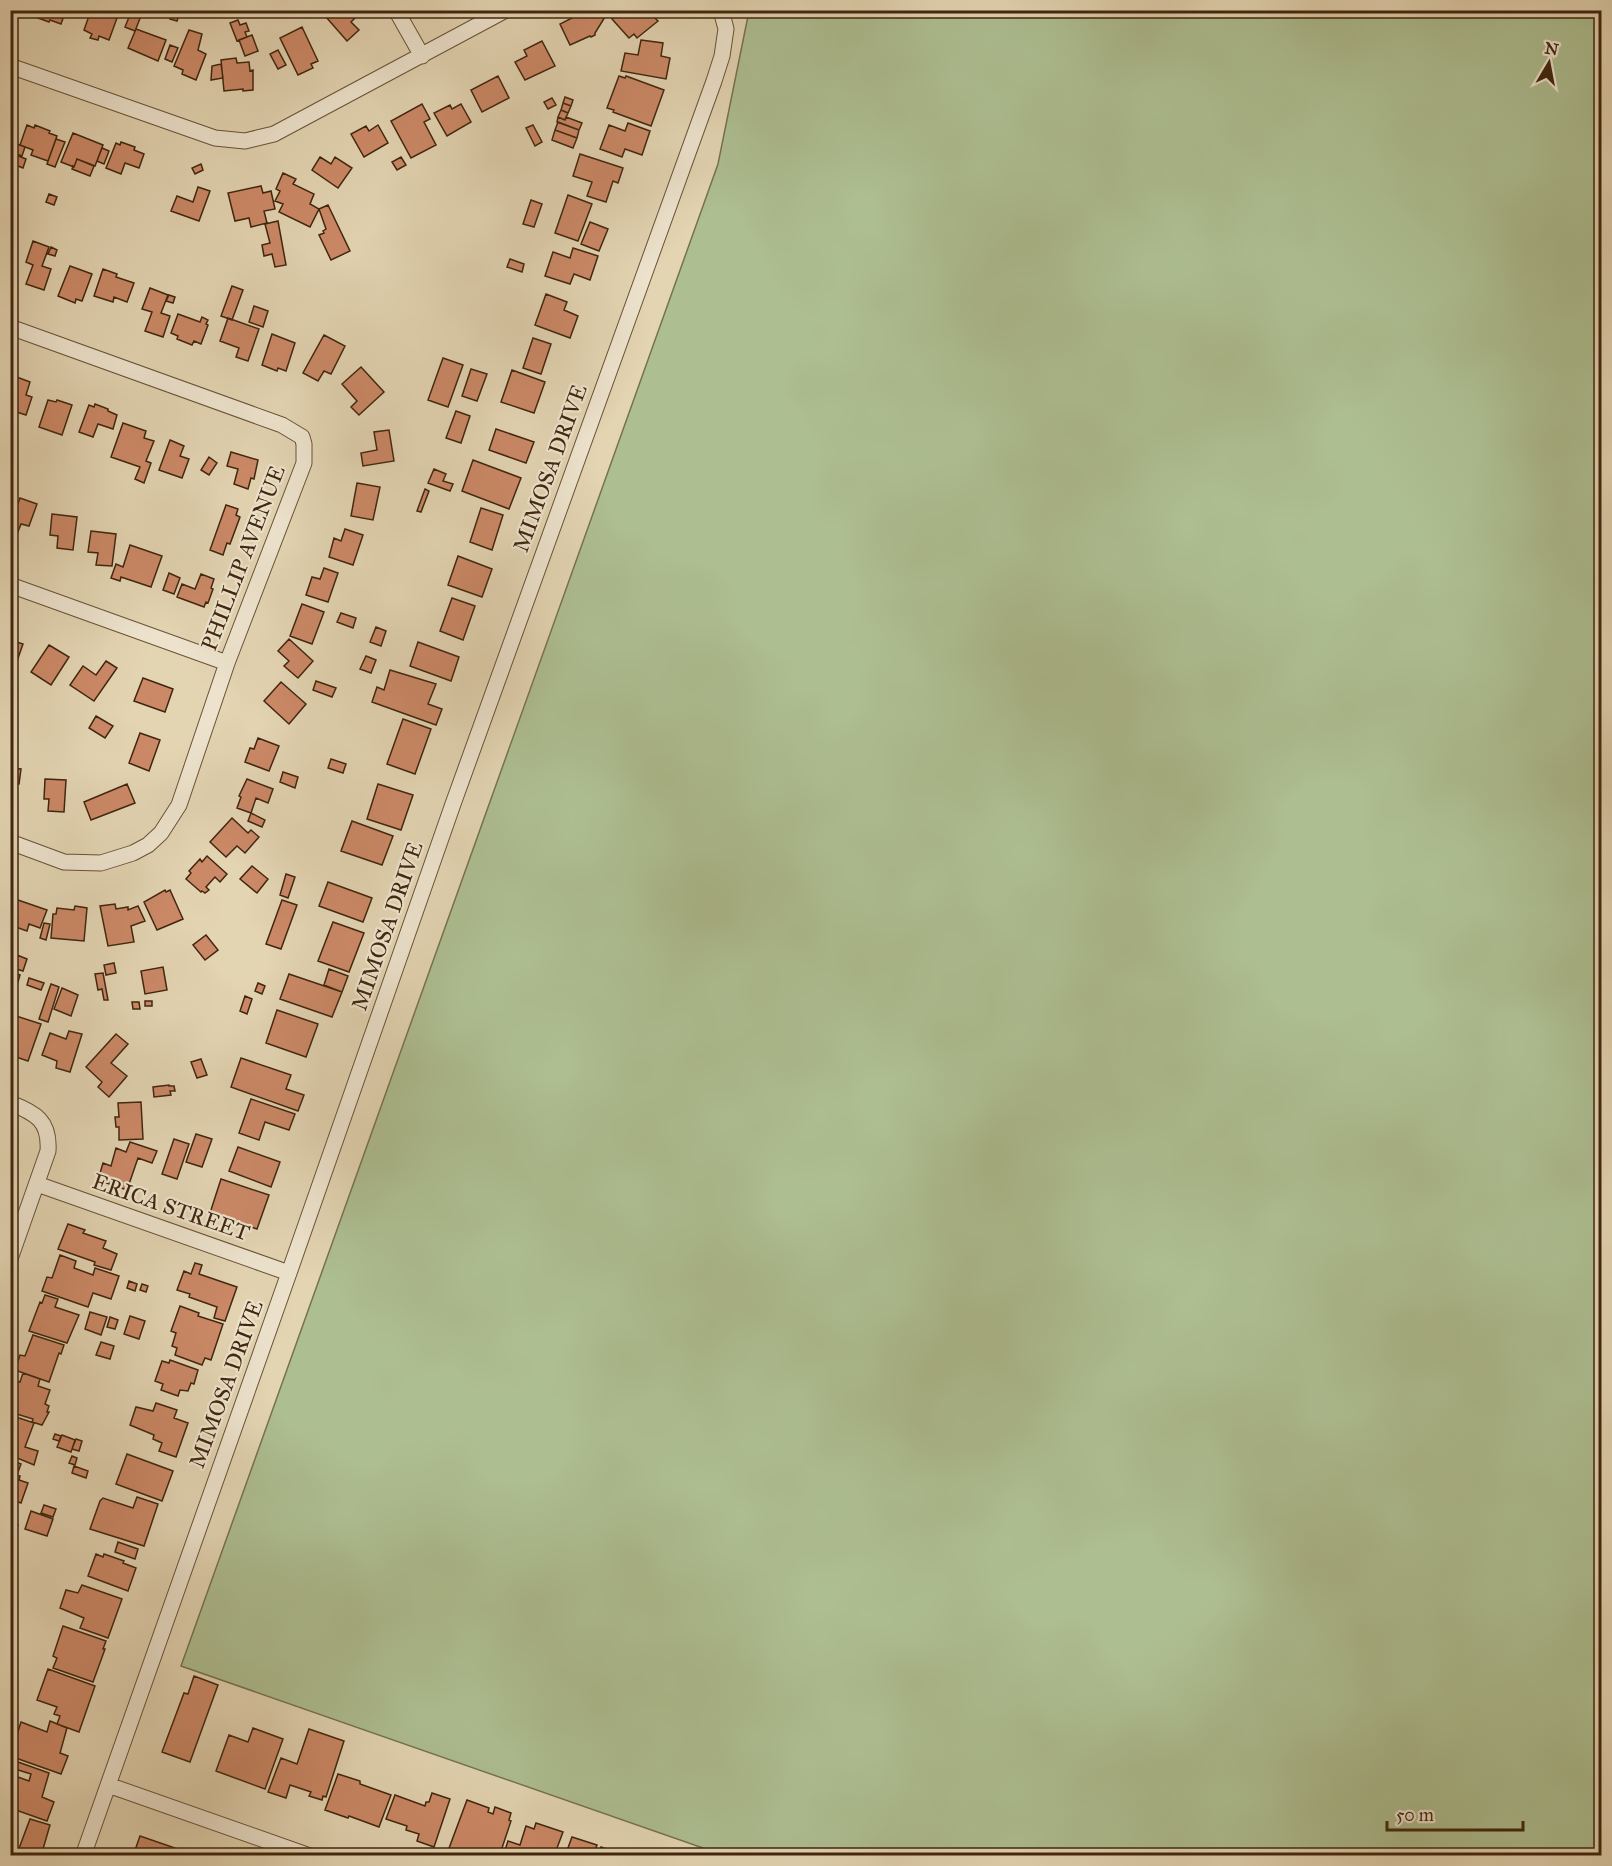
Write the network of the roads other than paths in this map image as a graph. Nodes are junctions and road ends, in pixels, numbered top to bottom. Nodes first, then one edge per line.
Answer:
1 (396, 10) edge
2 (506, 10) edge
3 (721, 10) edge
4 (422, 56) junction
5 (10, 66) edge
6 (10, 327) edge
7 (10, 585) edge
8 (227, 663) junction
9 (10, 843) edge
10 (10, 1103) edge
11 (37, 1184) junction
12 (10, 1259) edge
13 (289, 1273) junction
14 (108, 1785) junction
15 (83, 1856) edge
16 (310, 1856) edge

1 - 4 street
2 - 4 street
3 - 13 street, MIMOSA DRIVE
4 - 5 street
6 - 8 street, PHILLIP AVENUE
7 - 8 street
8 - 9 street, PHILLIP AVENUE
10 - 11 street
11 - 12 street
11 - 13 street, ERICA STREET
13 - 14 street, MIMOSA DRIVE
14 - 15 street, MIMOSA DRIVE
14 - 16 street

